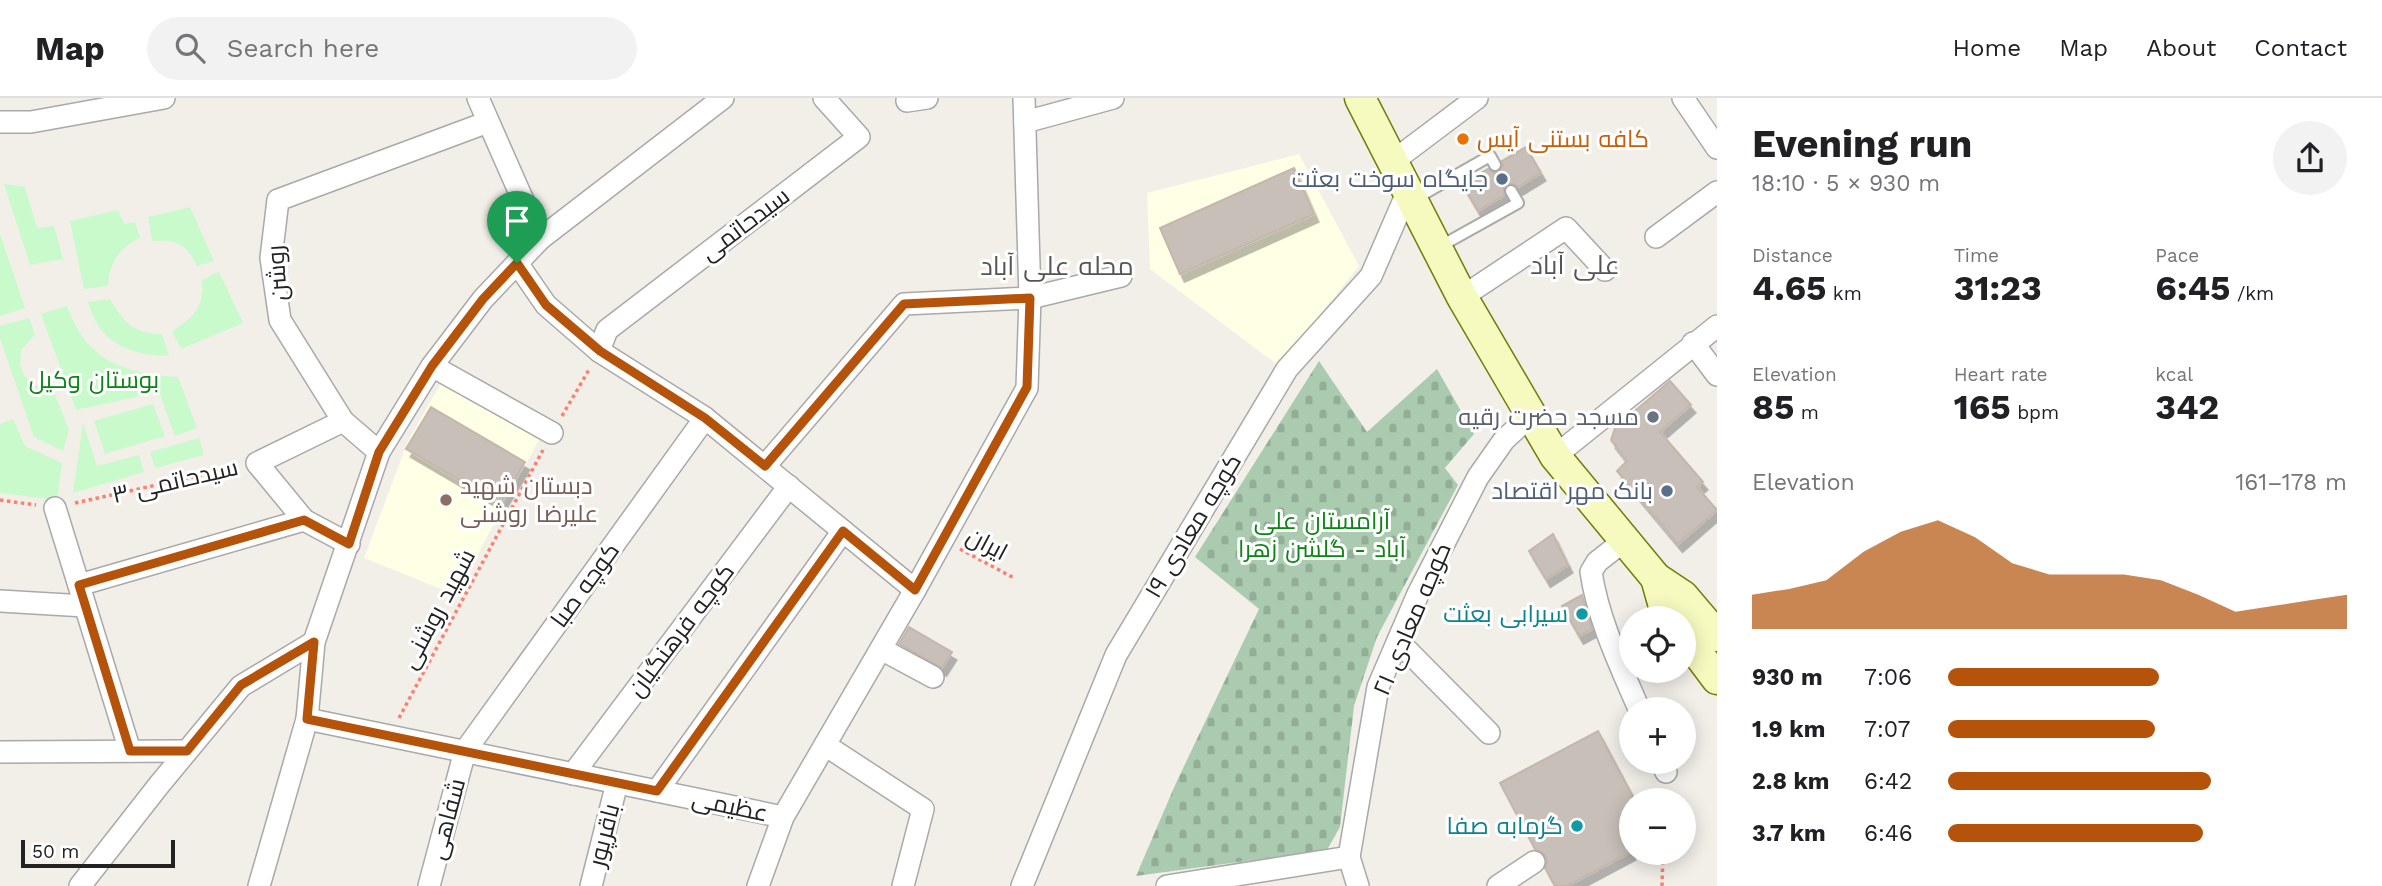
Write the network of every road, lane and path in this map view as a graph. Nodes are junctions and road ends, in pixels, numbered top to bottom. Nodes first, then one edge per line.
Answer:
1 (164, 98) edge
2 (478, 98) edge
3 (723, 98) edge
4 (824, 98) edge
5 (1024, 98) edge
6 (1113, 98) edge
7 (1360, 98) edge
8 (1477, 98) edge
9 (1688, 100) edge
10 (0, 122) edge
11 (488, 122) junction
12 (1025, 122) junction
13 (1717, 148) edge
14 (1392, 162) junction
15 (1495, 165) dead end
16 (1511, 191) dead end
17 (1717, 192) edge
18 (1409, 197) junction
19 (1656, 237) dead end
20 (540, 239) junction
21 (1436, 248) junction
22 (517, 263) junction
23 (1605, 270) dead end
24 (1121, 276) dead end
25 (1462, 297) junction
26 (1030, 298) junction
27 (1717, 326) edge
28 (1693, 343) junction
29 (600, 351) junction
30 (432, 366) junction
31 (1717, 375) edge
32 (1530, 416) junction
33 (705, 418) junction
34 (343, 421) junction
35 (552, 433) junction
36 (379, 452) junction
37 (1555, 456) junction
38 (257, 463) junction
39 (765, 466) junction
40 (789, 486) junction
41 (0, 500) edge
42 (55, 508) junction
43 (304, 520) junction
44 (843, 531) junction
45 (942, 540) junction
46 (1625, 540) junction
47 (349, 544) junction
48 (1656, 578) junction
49 (1014, 579) dead end
50 (79, 585) junction
51 (915, 590) junction
52 (0, 601) edge
53 (85, 606) junction
54 (1663, 606) edge
55 (1717, 636) edge
56 (1398, 641) junction
57 (314, 642) junction
58 (881, 649) junction
59 (1696, 651) edge
60 (933, 677) dead end
61 (1717, 679) edge
62 (1634, 697) edge
63 (307, 719) junction
64 (1489, 733) dead end
65 (389, 736) junction
66 (825, 745) junction
67 (130, 751) junction
68 (187, 751) junction
69 (465, 751) junction
70 (0, 752) edge
71 (573, 774) junction
72 (617, 783) junction
73 (657, 791) junction
74 (783, 817) junction
75 (1349, 857) junction
76 (1534, 862) dead end
77 (1663, 865) edge
78 (1188, 884) edge
79 (80, 886) edge
80 (259, 886) edge
81 (429, 886) edge
82 (591, 886) edge
83 (758, 886) edge
84 (903, 886) edge
85 (1022, 886) edge
86 (1167, 886) edge
87 (1358, 886) edge
88 (1498, 886) edge
89 (1662, 886) edge

1 - 10 street
2 - 11 street
3 - 20 street
4 - 29 street, سیدحاتمی
5 - 12 street
6 - 12 street
7 - 14 main road
8 - 14 street
9 - 13 street
11 - 20 street
11 - 34 street, روشن
12 - 26 street
14 - 18 main road
15 - 18 lane
16 - 21 lane
17 - 19 street
18 - 21 main road
18 - 85 street, کوچه معادی ۱۹
20 - 22 street
21 - 25 main road
22 - 29 street
22 - 30 street
23 - 25 street
24 - 26 street
25 - 32 main road
26 - 39 street
26 - 45 street
27 - 28 street
28 - 31 street
28 - 37 street
29 - 33 street
29 - 35 path, شهید روشنی
30 - 35 street
30 - 36 street
32 - 37 main road
32 - 56 street, کوچه معادی ۲۱
33 - 39 street
33 - 69 street, کوچه صبا
34 - 36 street, روشن
34 - 38 street, سیدحاتمی ۳
35 - 65 path, شهید روشنی
36 - 47 street
37 - 46 main road
38 - 42 path, سیدحاتمی ۳
38 - 43 street
39 - 40 street
40 - 44 street
40 - 71 street, کوچه فرهنگیان
41 - 42 path, سیدحاتمی ۳
42 - 50 street
43 - 47 street
43 - 50 street
44 - 51 street
44 - 73 street
45 - 49 path, ایران
45 - 51 street
46 - 48 main road
46 - 62 street
47 - 57 street
48 - 54 main road
48 - 55 main road
50 - 53 street
51 - 58 street
52 - 53 street
53 - 67 street
56 - 64 street
56 - 75 street, کوچه معادی ۲۱
57 - 63 street
57 - 68 street
58 - 60 street
58 - 66 street
59 - 61 main road
63 - 65 street, عظیمی
63 - 80 street
65 - 69 street, عظیمی
66 - 74 street
66 - 84 street
67 - 68 street
67 - 70 street
68 - 79 street
69 - 71 street, عظیمی
69 - 81 street, شفاهی
71 - 72 street, عظیمی
72 - 73 street, عظیمی
72 - 82 street, باقرپور
73 - 74 street, عظیمی
74 - 83 street
75 - 78 street
75 - 87 street, کوچه معادی ۲۱
76 - 88 street
77 - 89 path
78 - 86 street

